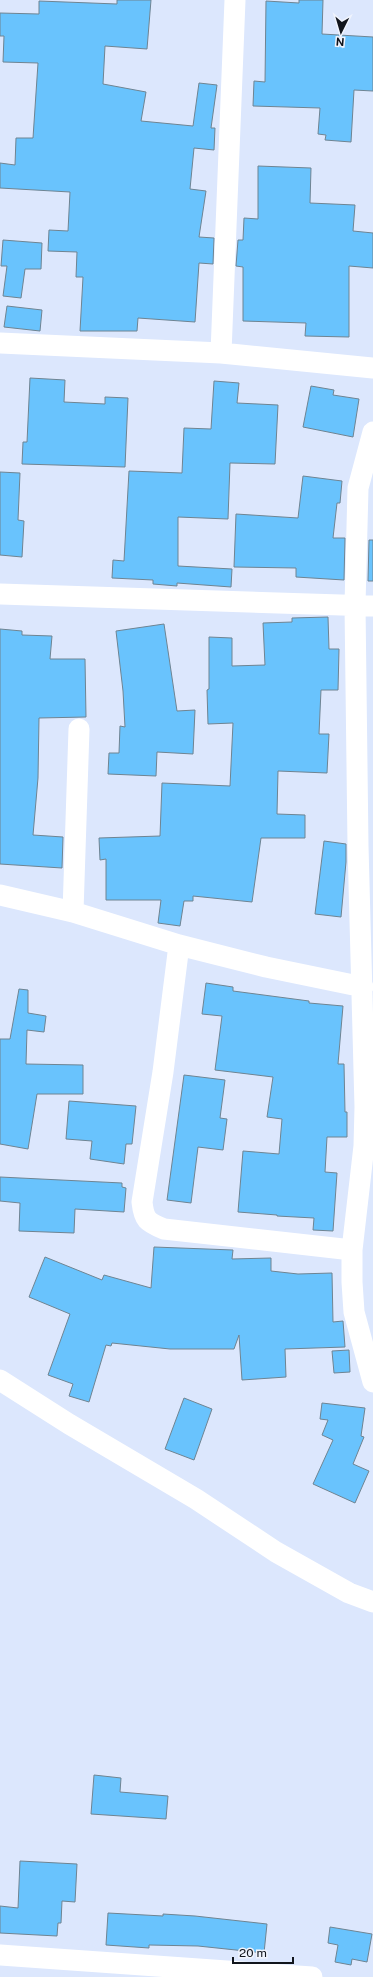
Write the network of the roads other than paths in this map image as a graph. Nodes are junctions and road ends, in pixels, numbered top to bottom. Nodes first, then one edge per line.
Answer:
1 (235, 0) edge
2 (0, 343) edge
3 (221, 353) junction
4 (373, 368) edge
5 (373, 432) edge
6 (0, 594) edge
7 (364, 605) edge
8 (79, 729) dead end
9 (0, 895) edge
10 (73, 912) junction
11 (179, 945) junction
12 (363, 987) junction
13 (352, 1250) junction
14 (0, 1380) edge
15 (373, 1382) edge
16 (373, 1602) edge
17 (0, 1955) edge
18 (312, 1977) edge

1 - 3 street
2 - 3 street
3 - 4 street
5 - 7 street
6 - 7 street
7 - 12 street
8 - 10 street
9 - 10 street
10 - 11 street
11 - 12 street
11 - 13 street
12 - 13 street
13 - 15 street
14 - 16 street
17 - 18 street

